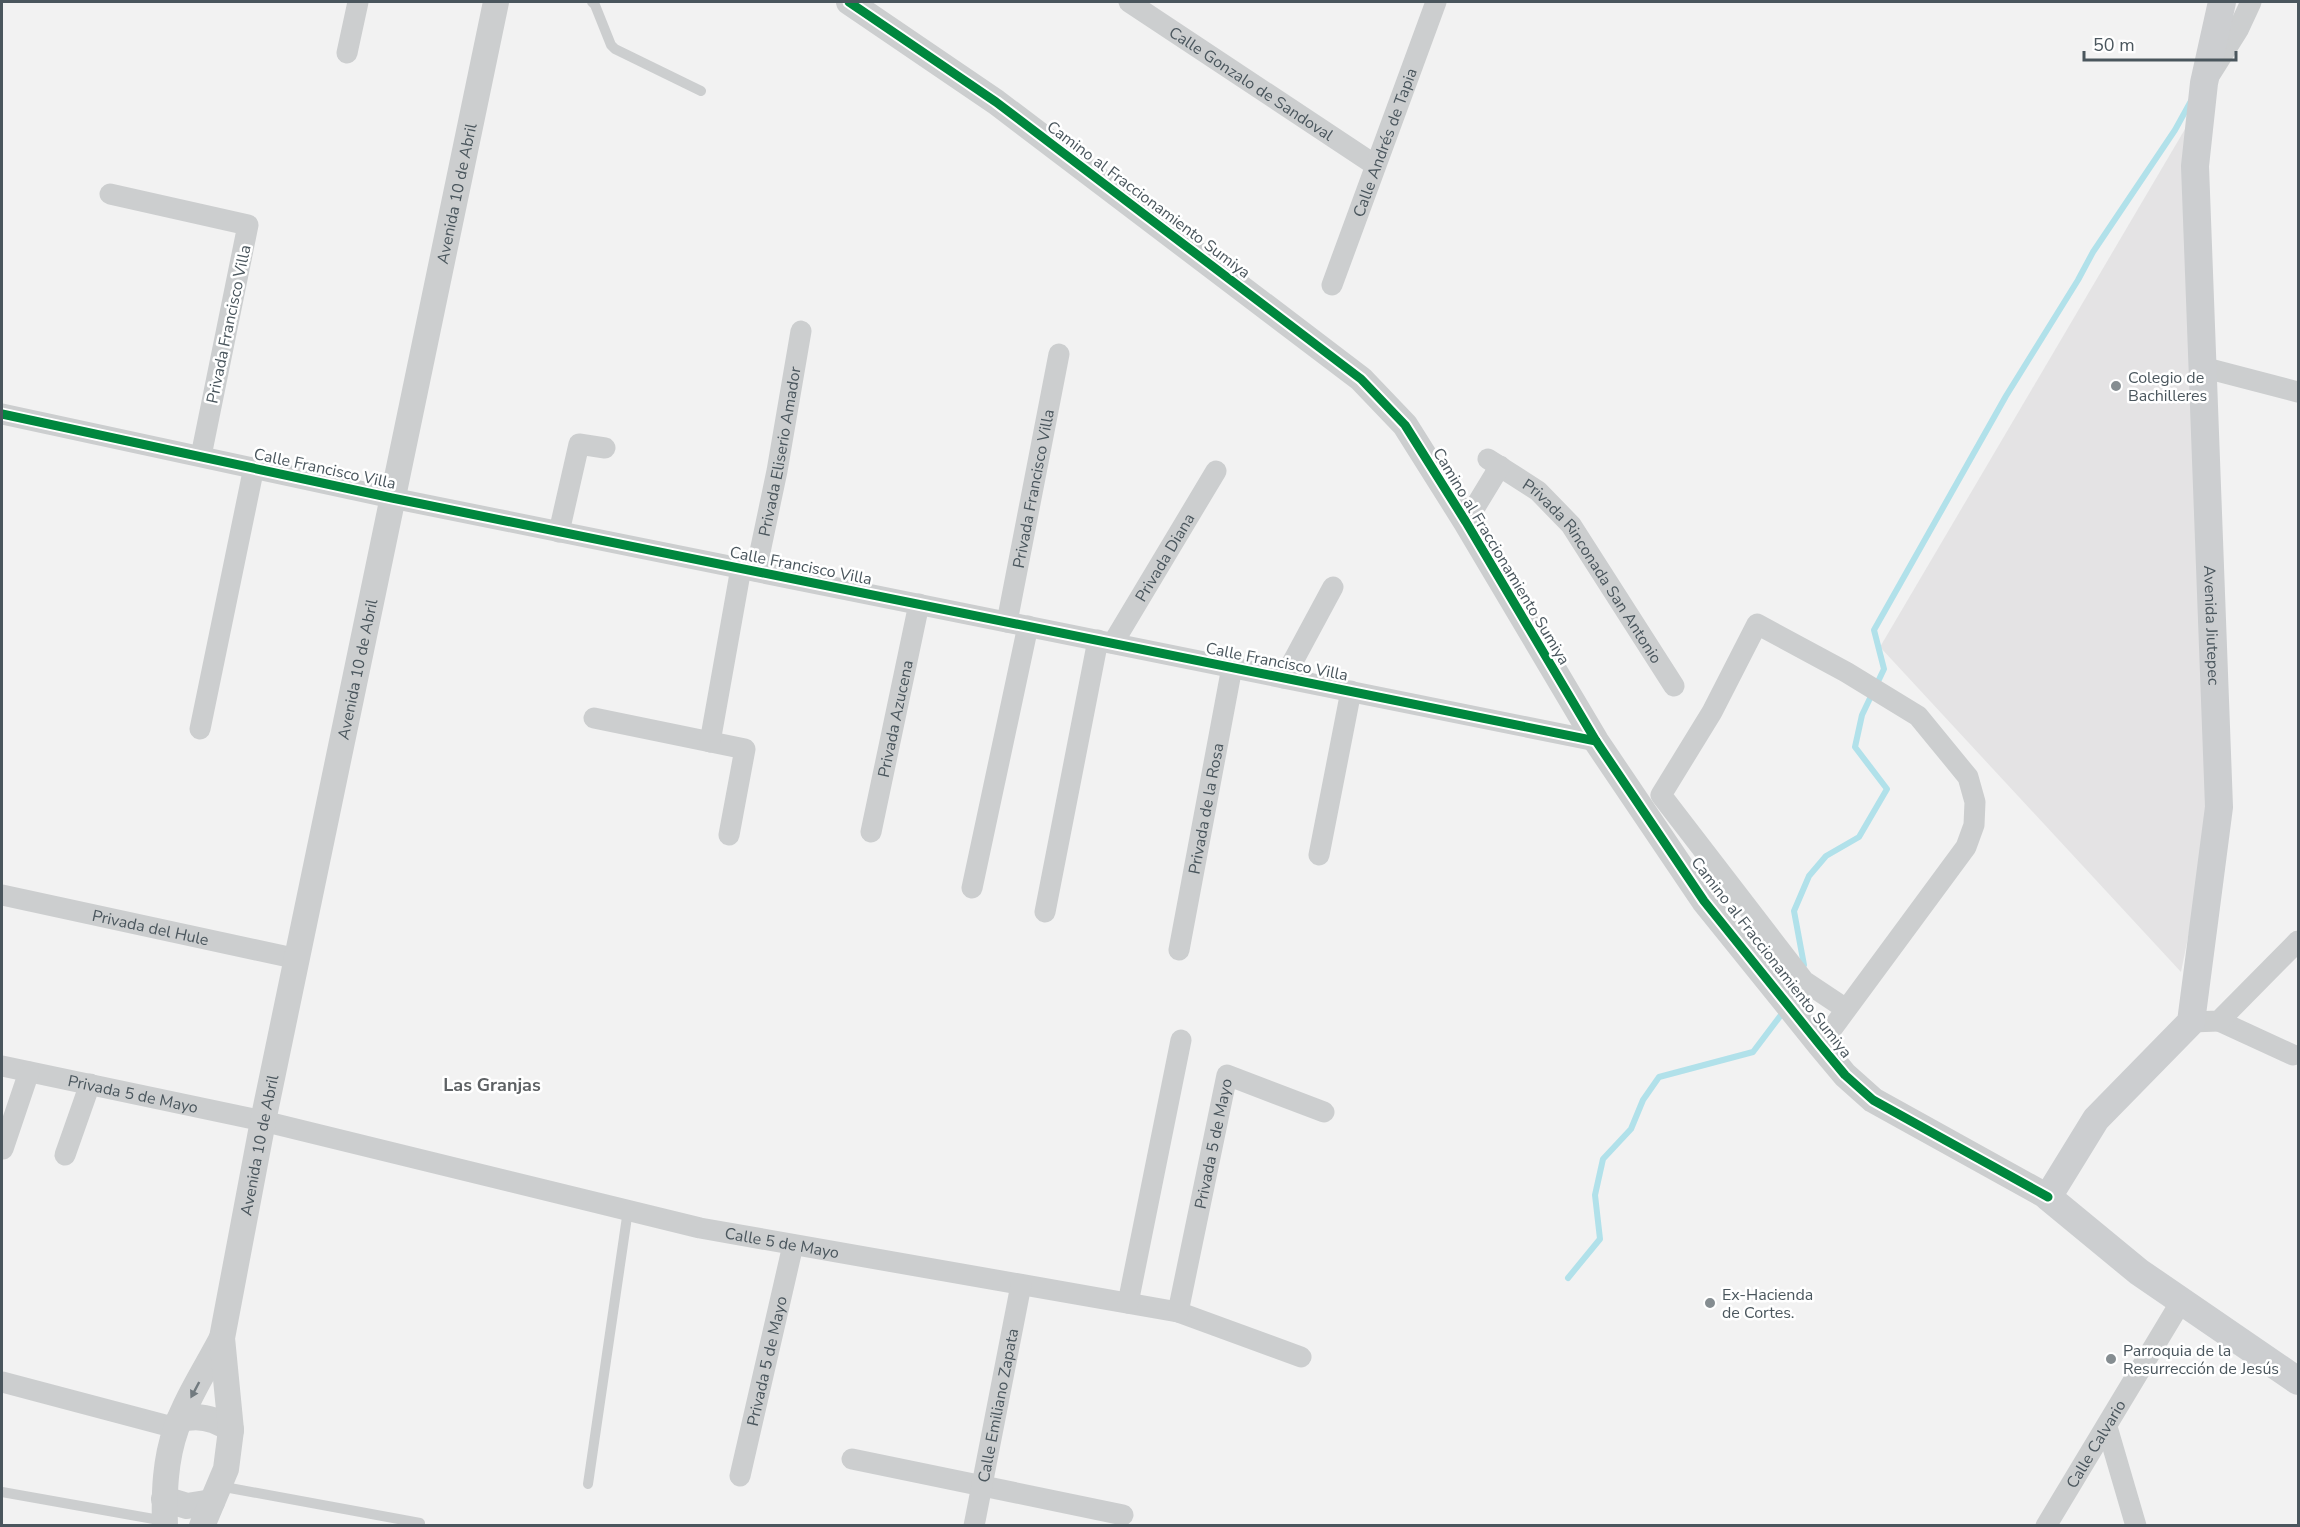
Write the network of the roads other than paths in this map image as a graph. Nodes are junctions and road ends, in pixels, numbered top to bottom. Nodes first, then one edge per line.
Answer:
1 (358, 2) edge
2 (496, 2) edge
3 (592, 2) edge
4 (849, 2) edge
5 (1129, 2) edge
6 (1436, 2) edge
7 (2222, 2) edge
8 (2251, 2) edge
9 (347, 53) dead end
10 (2204, 83) junction
11 (701, 91) dead end
12 (1376, 165) junction
13 (110, 194) dead end
14 (1332, 285) dead end
15 (801, 331) dead end
16 (1059, 354) dead end
17 (2202, 367) junction
18 (2298, 392) edge
19 (2, 414) edge
20 (605, 448) dead end
21 (201, 456) junction
22 (254, 467) junction
23 (1216, 471) dead end
24 (392, 498) junction
25 (1466, 522) junction
26 (559, 532) junction
27 (749, 570) junction
28 (1333, 587) dead end
29 (919, 604) junction
30 (1017, 624) junction
31 (1105, 642) junction
32 (1232, 667) junction
33 (1284, 678) junction
34 (1674, 686) dead end
35 (1351, 692) junction
36 (594, 718) dead end
37 (200, 729) dead end
38 (1596, 741) junction
39 (710, 742) junction
40 (871, 832) dead end
41 (729, 835) dead end
42 (1319, 855) dead end
43 (972, 888) dead end
44 (2, 895) edge
45 (1045, 912) dead end
46 (2298, 941) edge
47 (1179, 950) dead end
48 (298, 959) junction
49 (1846, 1009) junction
50 (2219, 1021) junction
51 (2191, 1022) junction
52 (1181, 1040) dead end
53 (1820, 1046) junction
54 (2293, 1055) dead end
55 (2, 1066) edge
56 (29, 1072) junction
57 (90, 1084) junction
58 (1324, 1112) dead end
59 (263, 1120) junction
60 (3, 1149) dead end
61 (65, 1155) dead end
62 (2048, 1197) junction
63 (628, 1210) junction
64 (794, 1245) junction
65 (1021, 1284) junction
66 (2182, 1300) junction
67 (1128, 1303) junction
68 (1178, 1312) junction
69 (222, 1338) junction
70 (1301, 1357) dead end
71 (2295, 1370) edge
72 (2, 1382) edge
73 (178, 1424) junction
74 (2107, 1427) junction
75 (231, 1430) junction
76 (852, 1459) dead end
77 (740, 1476) dead end
78 (588, 1484) dead end
79 (981, 1486) junction
80 (2, 1492) edge
81 (211, 1505) edge
82 (164, 1515) edge
83 (1123, 1515) dead end
84 (420, 1522) dead end
85 (974, 1526) edge
86 (2046, 1526) edge
87 (2136, 1526) edge

1 - 9 street
2 - 24 street, Avenida 10 de Abril
3 - 11 lane
4 - 25 street, Camino al Fraccionamiento Sumiya
5 - 12 street, Calle Gonzalo de Sandoval
6 - 12 street, Calle Andrés de Tapia
7 - 10 main road, Avenida Jiutepec
8 - 10 street
10 - 17 main road, Avenida Jiutepec
12 - 14 street, Calle Andrés de Tapia
13 - 21 street, Privada Francisco Villa
15 - 27 street, Privada Eliserio Amador
16 - 30 street, Privada Francisco Villa
17 - 18 street
17 - 51 main road, Avenida Jiutepec
19 - 21 street, Calle Francisco Villa
20 - 26 street
21 - 22 street, Calle Francisco Villa
22 - 24 street, Calle Francisco Villa
22 - 37 street
23 - 31 street, Privada Diana
24 - 26 street, Calle Francisco Villa
24 - 48 street, Avenida 10 de Abril
25 - 34 street, Privada Rinconada San Antonio
25 - 38 street, Camino al Fraccionamiento Sumiya
26 - 27 street, Calle Francisco Villa
27 - 29 street, Calle Francisco Villa
27 - 39 street, Privada Eliserio Amador
28 - 33 street
29 - 30 street, Calle Francisco Villa
29 - 40 street, Privada Azucena
30 - 31 street, Calle Francisco Villa
30 - 43 street, Privada Francisco Villa
31 - 32 street, Calle Francisco Villa
31 - 45 street, Privada Diana
32 - 33 street, Calle Francisco Villa
32 - 47 street, Privada de la Rosa
33 - 35 street, Calle Francisco Villa
35 - 38 street, Calle Francisco Villa
35 - 42 street
36 - 39 street
38 - 53 street, Camino al Fraccionamiento Sumiya
39 - 41 street
44 - 48 street, Privada del Hule
46 - 50 street
48 - 59 street, Avenida 10 de Abril
49 - 49 street
49 - 53 street
50 - 51 street
50 - 54 street
51 - 62 main road
52 - 67 street
53 - 62 street, Camino al Fraccionamiento Sumiya
55 - 56 street, Privada 5 de Mayo
56 - 57 street, Privada 5 de Mayo
56 - 60 street
57 - 59 street, Privada 5 de Mayo
57 - 61 street
58 - 68 street, Privada 5 de Mayo
59 - 63 street, Calle 5 de Mayo
59 - 69 street, Avenida 10 de Abril
62 - 66 main road, Camino al Fraccionamiento Sumiya
63 - 64 street, Calle 5 de Mayo
63 - 78 lane
64 - 65 street, Calle 5 de Mayo
64 - 77 street, Privada 5 de Mayo
65 - 67 street, Calle 5 de Mayo
65 - 79 street, Calle Emiliano Zapata
66 - 71 main road, Camino al Fraccionamiento Sumiya
66 - 74 street, Calle Calvario
67 - 68 street, Calle 5 de Mayo
68 - 70 street, Calle 5 de Mayo
69 -> 73 street, Avenida 10 de Abril
69 - 75 street, Avenida 10 de Abril
72 - 73 street
73 - 75 street
73 - 82 street, Avenida 10 de Abril
74 - 86 street, Calle Calvario
74 - 87 street
75 - 81 street, Avenida 10 de Abril
76 - 79 street
79 - 83 street
79 - 85 street, Calle Emiliano Zapata
80 - 82 lane
81 - 82 street
81 - 84 lane

